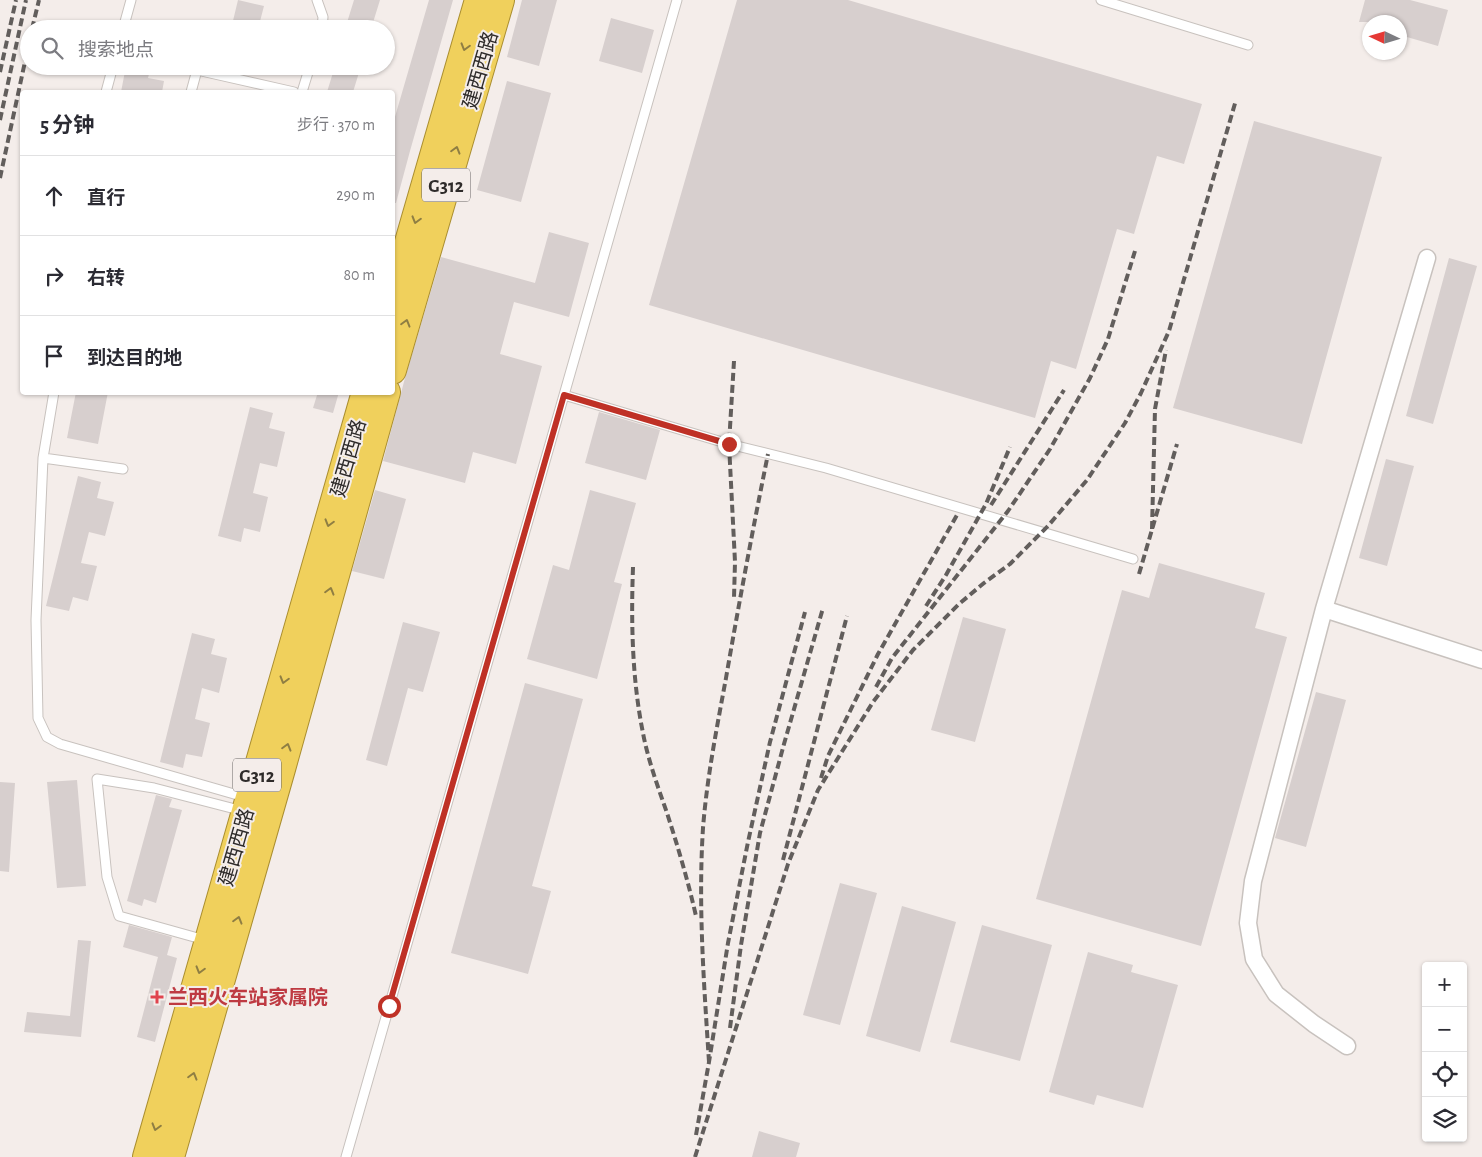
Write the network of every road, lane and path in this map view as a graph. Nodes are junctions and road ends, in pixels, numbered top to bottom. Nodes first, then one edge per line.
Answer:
1 (131, 0) edge
2 (318, 0) edge
3 (479, 0) edge
4 (500, 0) edge
5 (677, 0) edge
6 (1101, 0) edge
7 (125, 20) edge
8 (323, 20) edge
9 (1248, 45) dead end
10 (111, 75) edge
11 (196, 75) edge
12 (219, 75) edge
13 (307, 75) edge
14 (107, 90) edge
15 (192, 90) edge
16 (285, 90) edge
17 (303, 90) edge
18 (1427, 258) dead end
19 (395, 291) edge
20 (395, 360) edge
21 (54, 395) edge
22 (365, 395) edge
23 (385, 395) edge
24 (564, 395) junction
25 (43, 458) junction
26 (123, 469) dead end
27 (1133, 559) dead end
28 (1324, 609) junction
29 (1482, 660) edge
30 (248, 805) junction
31 (209, 941) junction
32 (1347, 1046) dead end
33 (147, 1157) edge
34 (170, 1157) edge
35 (346, 1157) edge

1 - 7 lane
2 - 8 lane
3 -> 19 highway, 建西西路 / G312
20 -> 4 highway, 建西西路 / G312
5 - 24 lane
6 - 9 lane
10 - 14 lane
11 - 15 lane
12 - 16 lane
13 - 17 lane
18 - 28 street
21 - 25 lane
22 -> 30 highway, 建西西路 / G312
34 -> 23 highway, 建西西路 / G312
24 - 27 lane
24 - 35 lane
25 - 26 lane
25 - 30 lane
28 - 29 street
28 - 32 street
30 - 31 highway, 建西西路 / G312
30 - 31 lane
31 -> 33 highway, 建西西路 / G312

